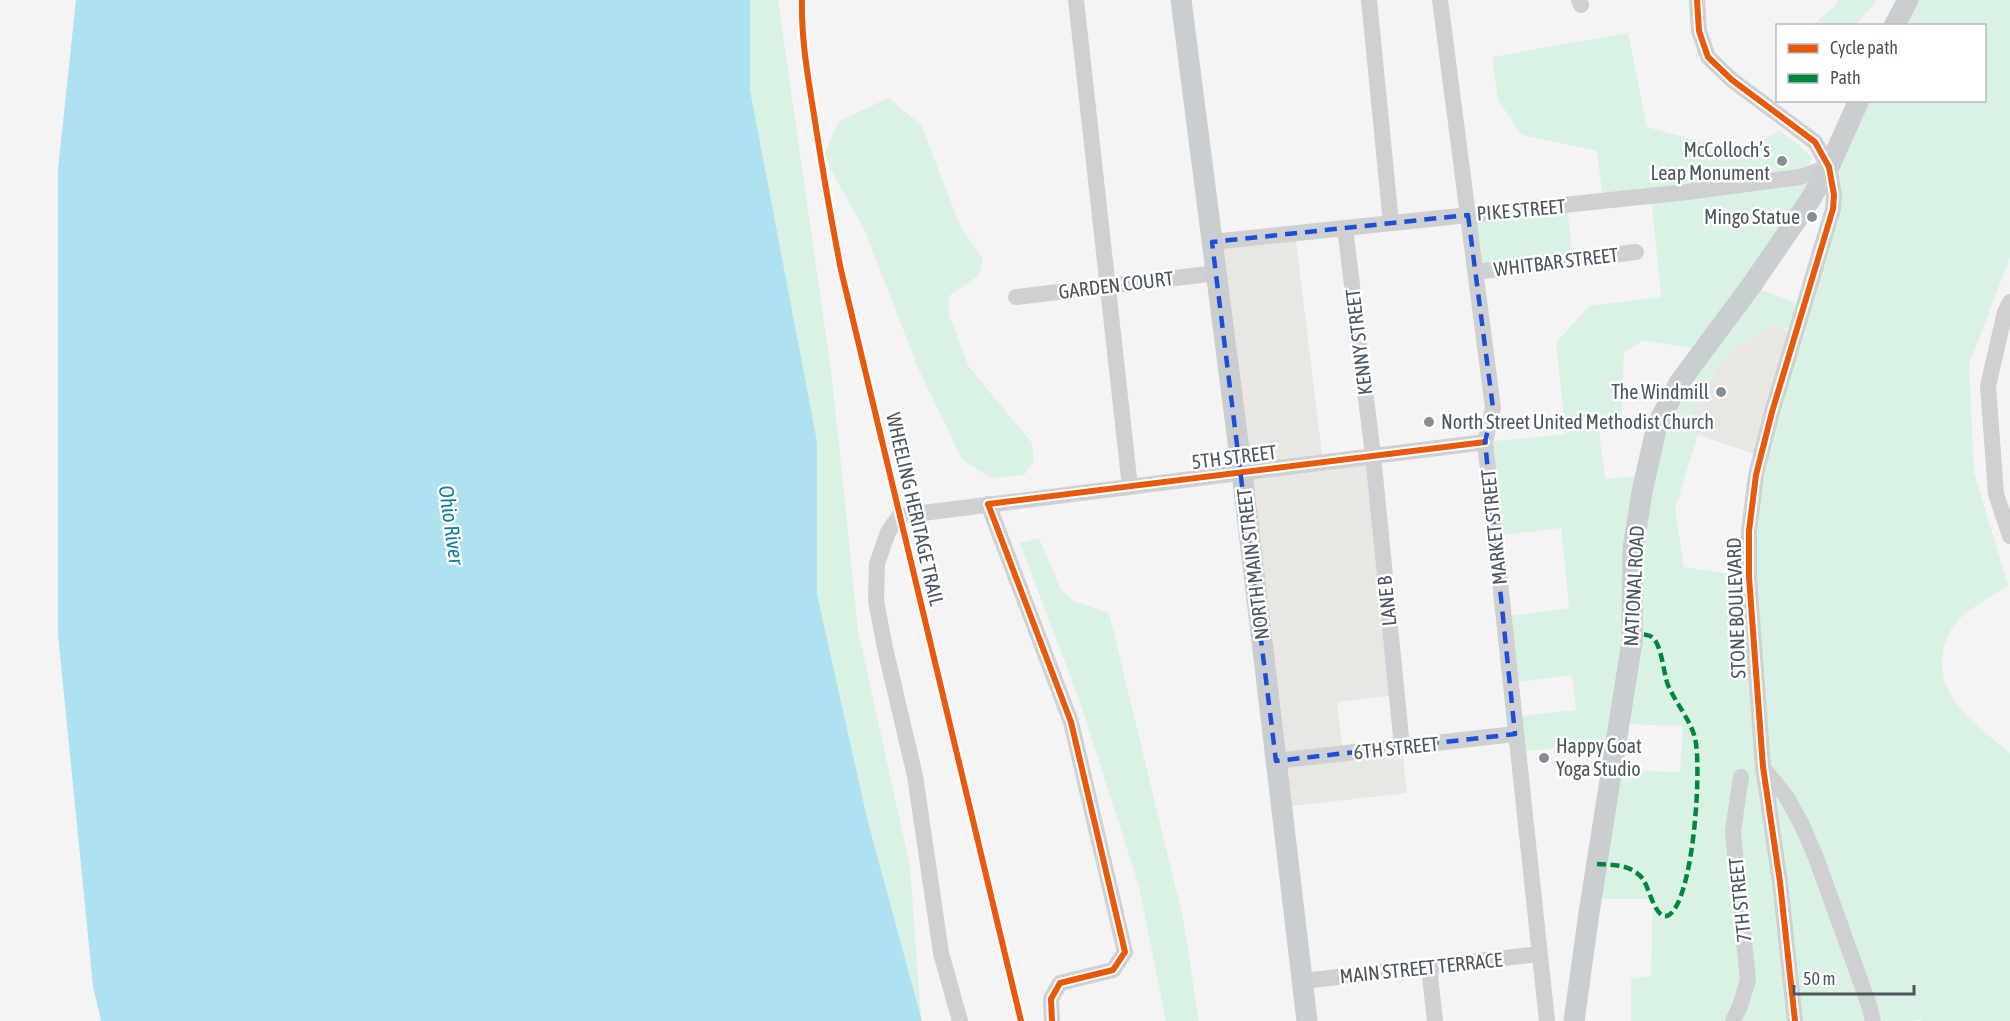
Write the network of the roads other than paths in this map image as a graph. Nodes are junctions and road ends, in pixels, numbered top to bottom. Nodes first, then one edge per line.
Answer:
1 (1076, 0) edge
2 (1181, 0) edge
3 (1369, 0) edge
4 (1440, 0) edge
5 (1697, 0) edge
6 (1908, 0) edge
7 (1895, 24) edge
8 (1858, 102) edge
9 (1829, 167) junction
10 (1468, 214) junction
11 (1391, 223) junction
12 (1345, 228) junction
13 (1212, 242) junction
14 (1636, 252) dead end
15 (1476, 272) junction
16 (1216, 273) junction
17 (1109, 285) junction
18 (1016, 297) dead end
19 (2010, 302) edge
20 (1485, 442) junction
21 (1373, 455) junction
22 (1242, 473) junction
23 (1130, 487) junction
24 (988, 504) junction
25 (2010, 536) edge
26 (1515, 734) junction
27 (1402, 747) junction
28 (1276, 760) junction
29 (1763, 767) junction
30 (1741, 777) dead end
31 (1539, 954) junction
32 (1429, 967) junction
33 (1303, 981) junction
34 (960, 1021) edge
35 (1052, 1021) edge
36 (1308, 1021) edge
37 (1435, 1021) edge
38 (1546, 1021) edge
39 (1574, 1021) edge
40 (1733, 1021) edge
41 (1795, 1021) edge
42 (1873, 1021) edge

1 - 17 street
2 - 13 main road, NORTH MAIN STREET
3 - 11 street
4 - 10 street, MARKET STREET
5 - 9 street
6 - 7 main road
8 - 9 main road, NATIONAL ROAD
9 - 10 street, PIKE STREET
9 - 29 street, STONE BOULEVARD
9 - 39 main road, NATIONAL ROAD
10 - 11 street, PIKE STREET
10 - 15 street, MARKET STREET
11 - 12 street, PIKE STREET
12 - 13 street, PIKE STREET
12 - 21 street, KENNY STREET
13 - 16 main road, NORTH MAIN STREET
14 - 15 street, WHITBAR STREET
15 - 20 street, MARKET STREET
16 - 17 street, GARDEN COURT
16 - 22 main road, NORTH MAIN STREET
17 - 18 street, GARDEN COURT
17 - 23 street
19 - 25 street
20 - 21 street, 5TH STREET
20 - 26 street, MARKET STREET
21 - 22 street, 5TH STREET
21 - 27 street, LANE B
22 - 23 street, 5TH STREET
22 - 28 main road, NORTH MAIN STREET
23 - 24 street, 5TH STREET
24 - 34 street, 5TH STREET
24 - 35 street
26 - 27 street, 6TH STREET
26 - 31 street, MARKET STREET
27 - 28 street, 6TH STREET
28 - 33 main road, NORTH MAIN STREET
29 - 41 street, STONE BOULEVARD
29 - 42 street
30 - 40 street, 7TH STREET
31 - 32 street, MAIN STREET TERRACE
31 - 38 street, MARKET STREET
32 - 33 street, MAIN STREET TERRACE
32 - 37 street
33 - 36 main road, NORTH MAIN STREET

